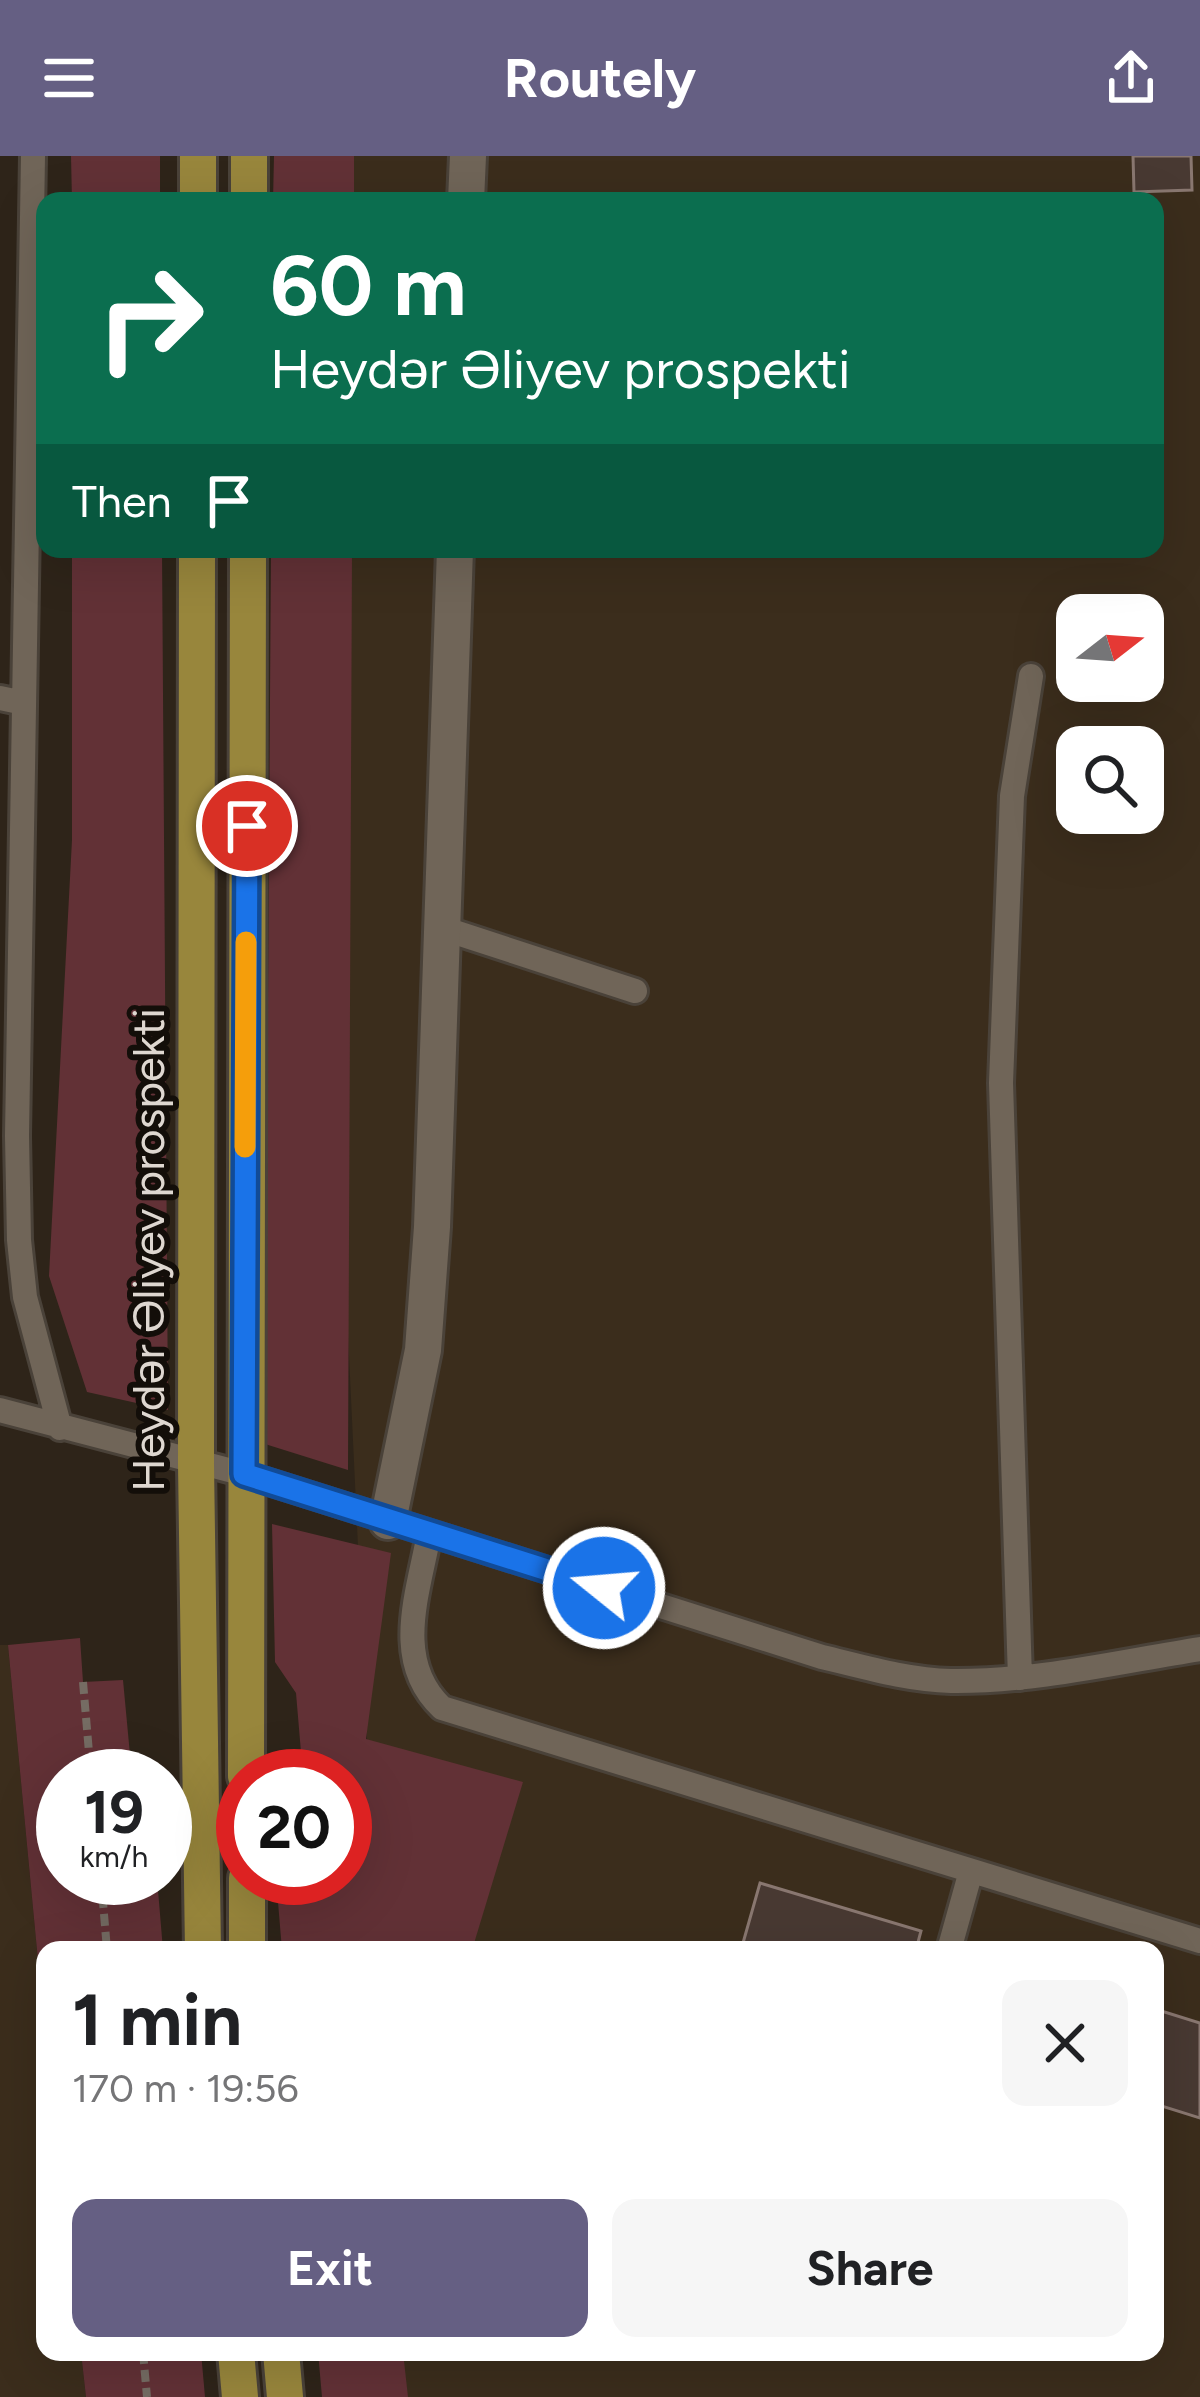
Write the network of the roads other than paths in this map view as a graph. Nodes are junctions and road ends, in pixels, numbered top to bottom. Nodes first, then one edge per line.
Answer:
1 (33, 156) edge
2 (198, 156) edge
3 (250, 156) edge
4 (468, 156) edge
5 (198, 192) edge
6 (249, 192) edge
7 (466, 192) edge
8 (197, 558) edge
9 (248, 558) edge
10 (454, 558) edge
11 (1031, 676) dead end
12 (12, 701) edge
13 (442, 928) junction
14 (635, 991) dead end
15 (0, 1410) edge
16 (60, 1428) junction
17 (196, 1464) junction
18 (244, 1474) junction
19 (388, 1521) junction
20 (428, 1534) junction
21 (1200, 1649) edge
22 (1020, 1678) junction
23 (246, 1749) edge
24 (971, 1871) junction
25 (247, 1905) edge
26 (1200, 1940) edge
27 (203, 1941) edge
28 (247, 1941) edge
29 (952, 1941) edge
30 (237, 2361) edge
31 (282, 2361) edge
32 (240, 2397) edge
33 (285, 2397) edge

1 - 12 lane
2 - 5 main road
3 - 6 main road
4 - 7 street
8 - 17 main road, Heydər Əliyev prospekti
9 - 18 main road
10 - 13 street
11 - 22 lane
12 - 16 lane
13 - 14 lane
13 - 19 street
15 - 16 lane
16 - 17 lane
17 - 18 lane
17 - 27 main road, Heydər Əliyev prospekti
18 - 19 lane
18 - 23 main road
19 - 20 lane
20 - 22 lane
20 - 24 lane
21 - 22 lane
24 - 26 lane
24 - 29 lane
25 - 28 main road
30 - 32 main road
31 - 33 main road

